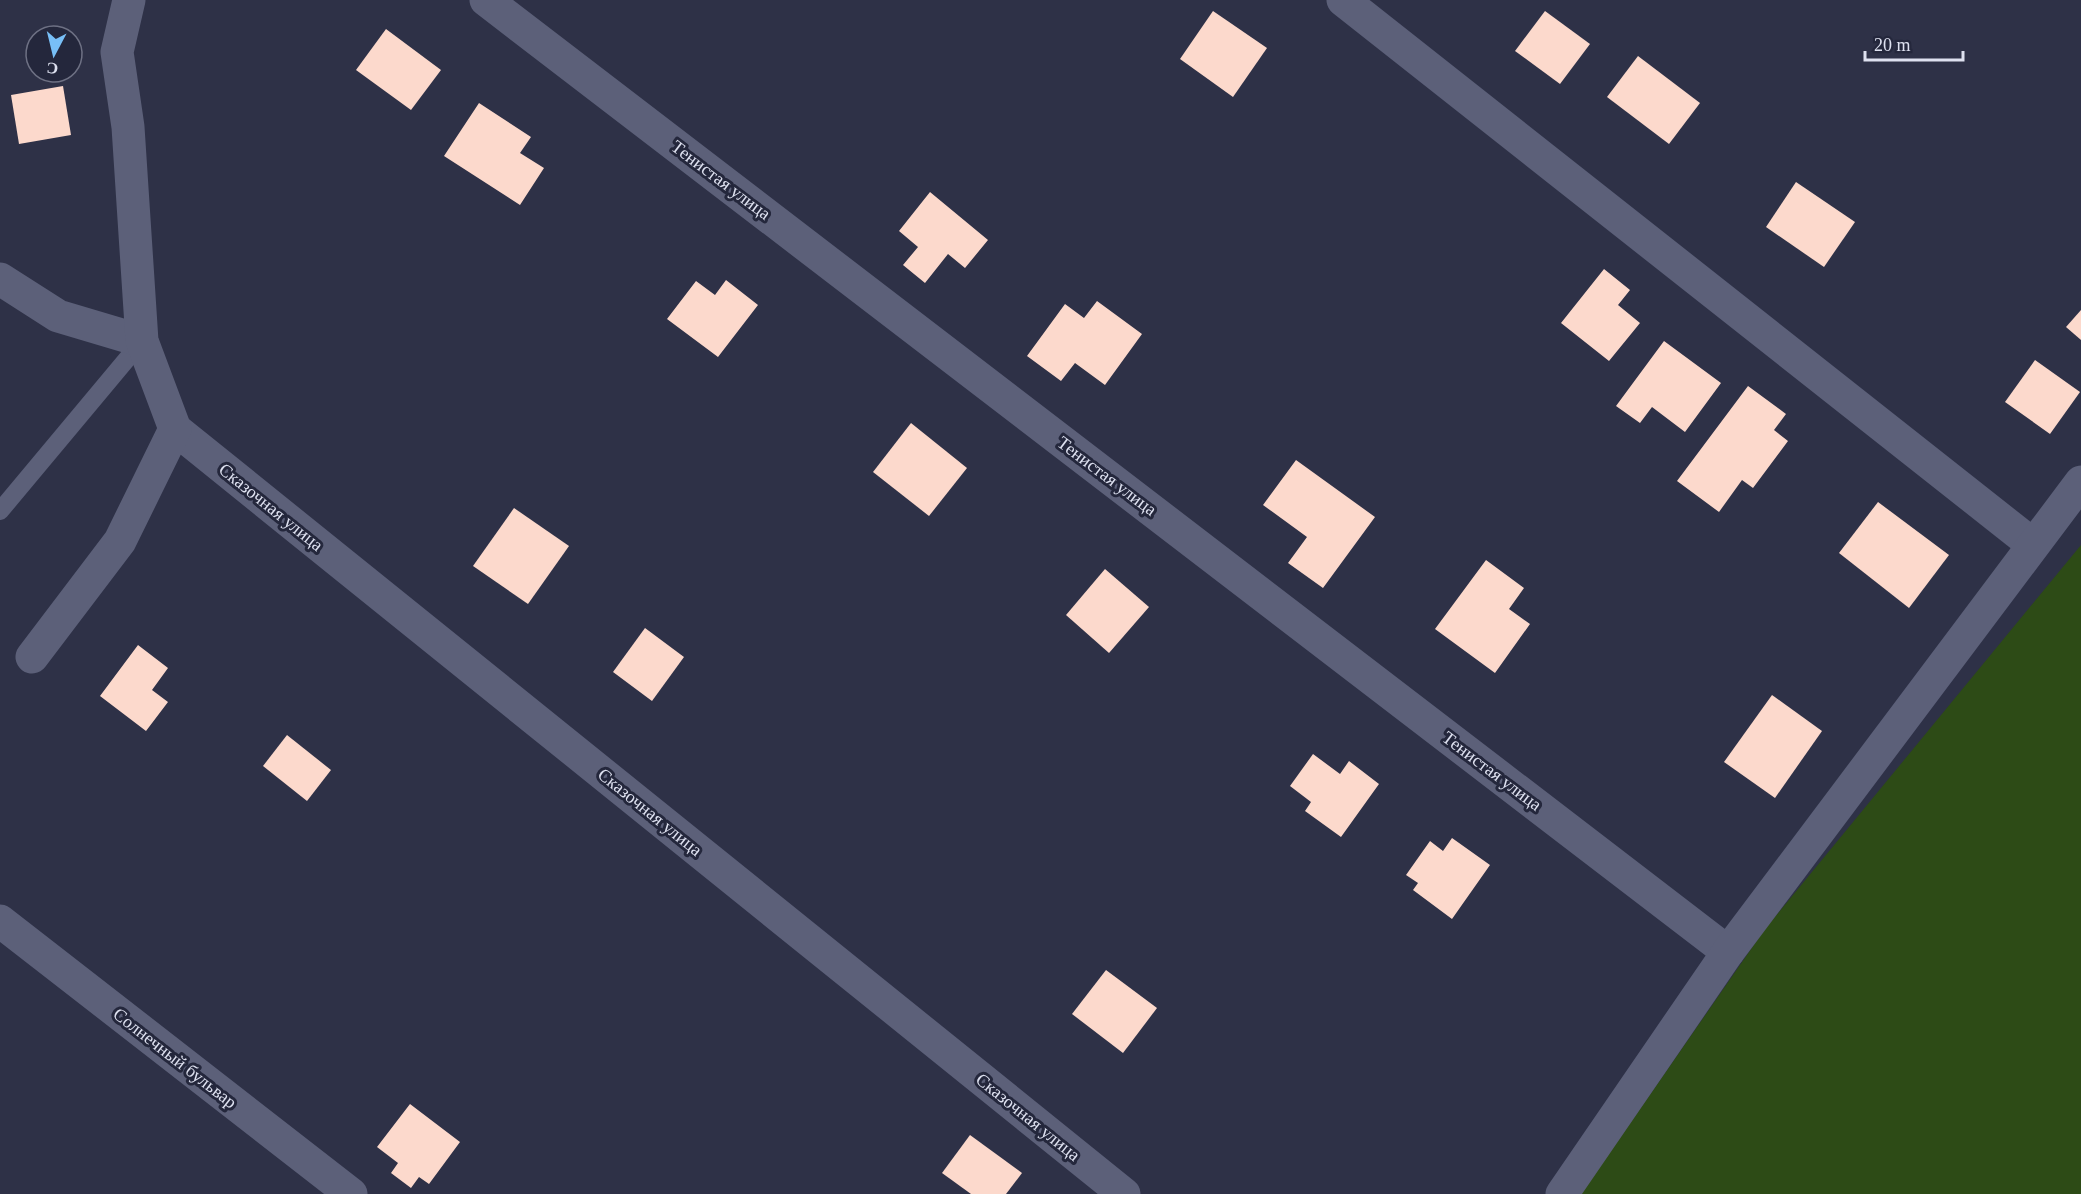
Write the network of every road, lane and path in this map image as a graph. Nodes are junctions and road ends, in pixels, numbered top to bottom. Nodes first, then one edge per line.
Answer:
1 (129, 0) edge
2 (486, 0) edge
3 (1342, 0) edge
4 (0, 279) edge
5 (142, 341) junction
6 (175, 429) junction
7 (2081, 482) edge
8 (0, 511) edge
9 (2032, 544) junction
10 (32, 657) dead end
11 (0, 921) edge
12 (1728, 952) junction
13 (351, 1194) edge
14 (1124, 1194) edge
15 (1562, 1194) edge

1 - 5 street
2 - 12 street, Тенистая улица
3 - 9 street
4 - 5 street
5 - 6 street
5 - 8 lane
6 - 10 street
6 - 14 street, Сказочная улица
7 - 9 street
9 - 12 street
11 - 13 street, Солнечный бульвар
12 - 15 street

